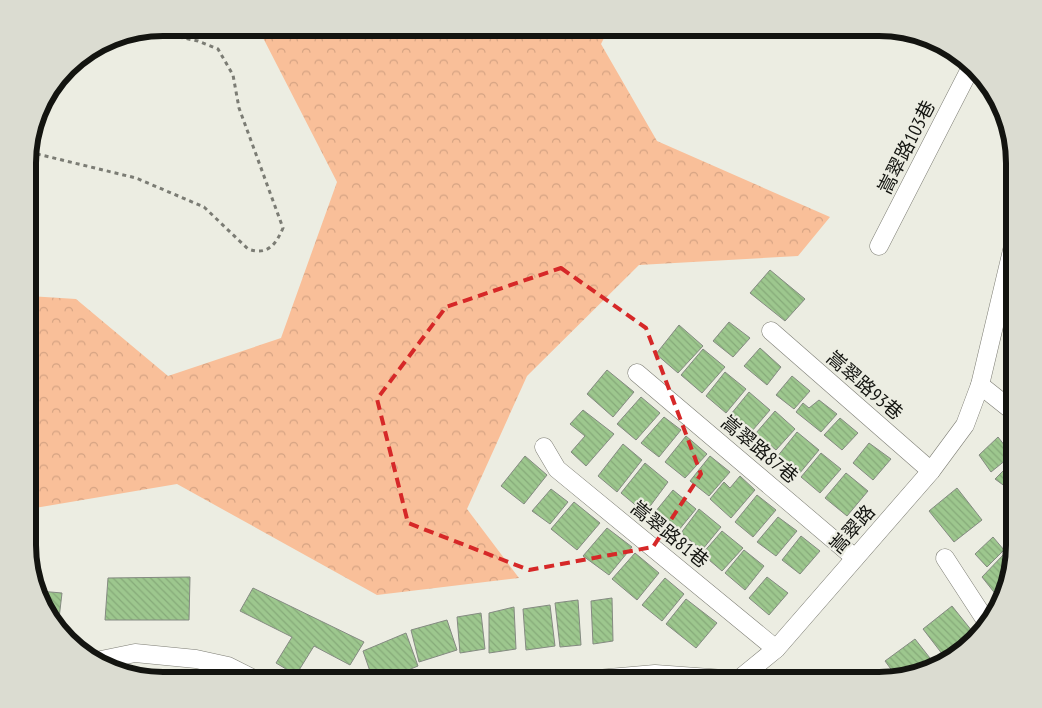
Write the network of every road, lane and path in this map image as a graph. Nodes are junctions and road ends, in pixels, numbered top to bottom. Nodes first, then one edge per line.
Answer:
1 (174, 36) edge
2 (968, 72) edge
3 (37, 154) edge
4 (879, 246) dead end
5 (1005, 280) edge
6 (771, 330) dead end
7 (637, 374) dead end
8 (980, 385) junction
9 (1005, 405) edge
10 (544, 447) dead end
11 (931, 471) junction
12 (855, 558) junction
13 (945, 558) dead end
14 (983, 616) edge
15 (776, 649) junction
16 (107, 659) edge
17 (749, 671) edge
18 (240, 672) edge

1 - 3 path
2 - 4 street, 嵩翠路103巷
5 - 8 street, 嵩翠路
6 - 11 street, 嵩翠路93巷
7 - 12 street, 嵩翠路87巷
8 - 9 street
8 - 11 street, 嵩翠路
10 - 15 street, 嵩翠路81巷
11 - 12 street, 嵩翠路
12 - 15 street, 嵩翠路
13 - 14 street
15 - 17 street, 嵩翠路
16 - 18 street

